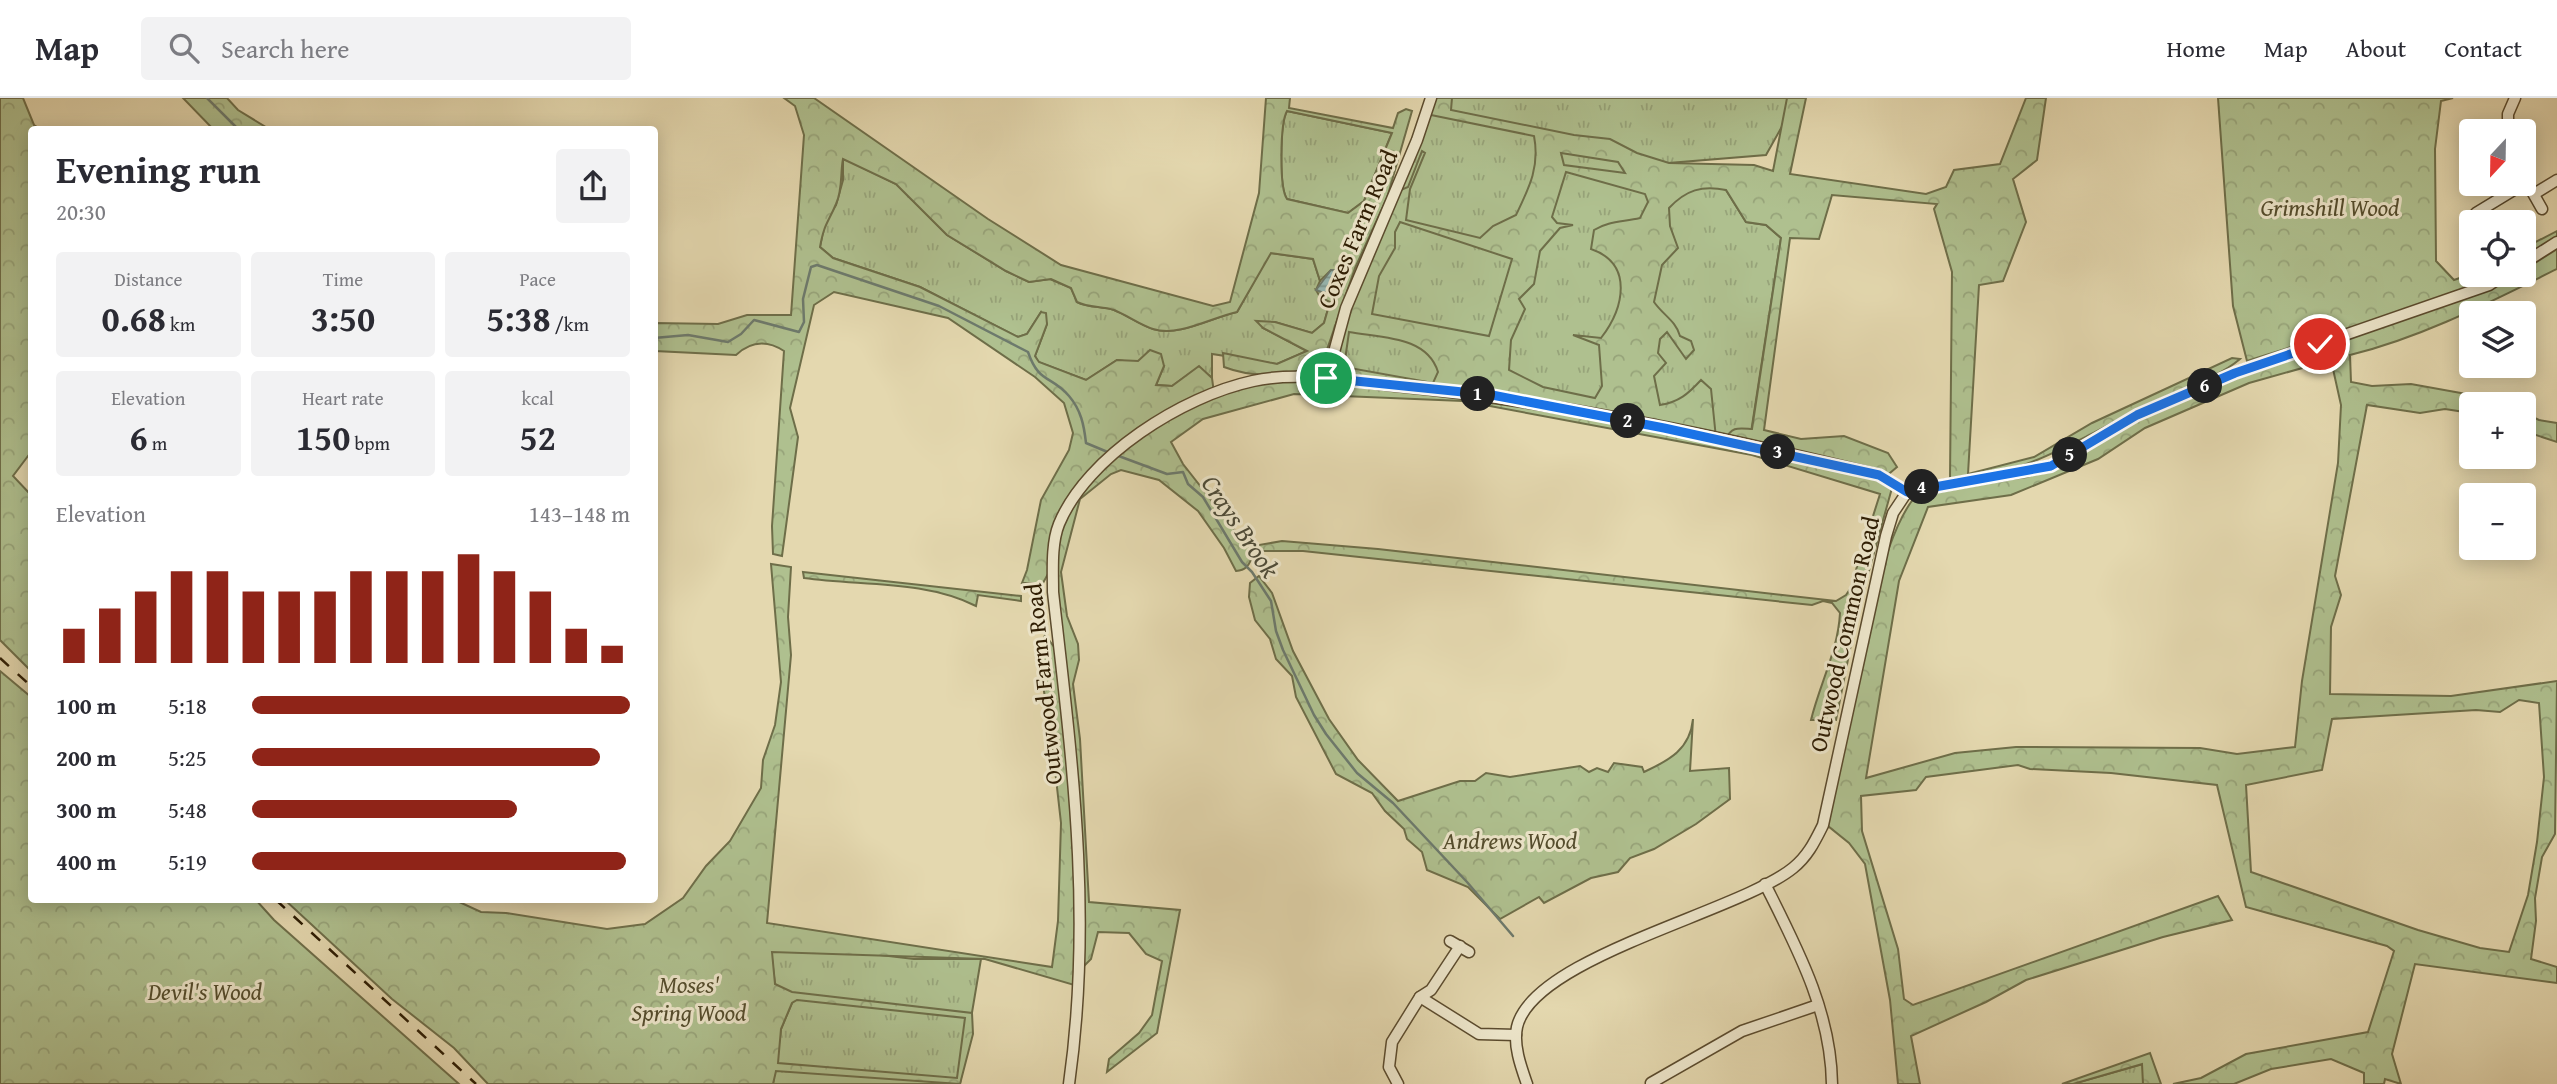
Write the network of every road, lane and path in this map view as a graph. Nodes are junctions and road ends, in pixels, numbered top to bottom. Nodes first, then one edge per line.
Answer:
1 (1431, 98) edge
2 (2515, 98) edge
3 (2508, 119) edge
4 (2557, 180) edge
5 (2536, 193) edge
6 (2500, 196) edge
7 (2535, 196) edge
8 (2542, 209) dead end
9 (2480, 210) edge
10 (2557, 242) edge
11 (2536, 255) edge
12 (2483, 287) edge
13 (1326, 378) junction
14 (1907, 492) junction
15 (1765, 884) junction
16 (1459, 946) dead end
17 (1420, 997) junction
18 (1818, 1005) junction
19 (1516, 1035) junction
20 (1649, 1081) edge
21 (1069, 1084) edge
22 (1398, 1084) edge
23 (1527, 1084) edge
24 (1832, 1084) edge

1 - 13 street, Coxes Farm Road
2 - 3 street
4 - 5 street
6 - 9 street
7 - 8 street
10 - 11 street
12 - 14 street, Outwood Common Road
13 - 14 street, Outwood Farm Road
13 - 21 street, Outwood Farm Road
14 - 15 street, Outwood Common Road
15 - 18 street
15 - 19 street, Outwood Common Road
16 - 17 street
17 - 19 street
17 - 22 street
18 - 20 street
18 - 24 street
19 - 23 street

